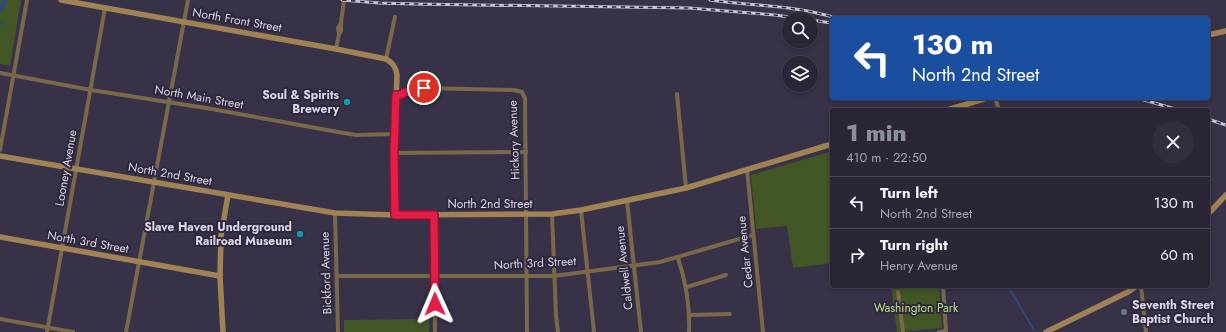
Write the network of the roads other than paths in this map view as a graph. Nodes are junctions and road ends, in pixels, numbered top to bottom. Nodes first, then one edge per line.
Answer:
1 (27, 0) edge
2 (61, 0) edge
3 (188, 0) edge
4 (344, 0) edge
5 (105, 8) junction
6 (395, 17) dead end
7 (184, 22) junction
8 (1226, 30) edge
9 (1210, 34) edge
10 (336, 49) junction
11 (386, 59) junction
12 (0, 73) edge
13 (13, 75) junction
14 (91, 90) junction
15 (677, 94) dead end
16 (396, 95) junction
17 (980, 100) edge
18 (169, 101) junction
19 (954, 108) edge
20 (395, 134) junction
21 (830, 145) edge
22 (0, 150) edge
23 (526, 152) junction
24 (394, 153) junction
25 (0, 156) edge
26 (747, 169) junction
27 (76, 170) junction
28 (154, 182) junction
29 (686, 188) junction
30 (228, 195) junction
31 (1226, 195) edge
32 (627, 201) junction
33 (581, 210) junction
34 (1210, 212) edge
35 (335, 213) junction
36 (552, 214) junction
37 (395, 215) junction
38 (434, 215) junction
39 (526, 215) junction
40 (753, 235) junction
41 (0, 237) edge
42 (62, 249) junction
43 (678, 258) junction
44 (139, 262) junction
45 (634, 265) junction
46 (588, 271) junction
47 (726, 275) dead end
48 (220, 276) junction
49 (337, 276) junction
50 (527, 276) junction
51 (554, 276) junction
52 (435, 277) junction
53 (687, 287) junction
54 (942, 288) edge
55 (1134, 288) edge
56 (1141, 288) edge
57 (898, 292) dead end
58 (730, 314) dead end
59 (690, 315) junction
60 (0, 319) edge
61 (47, 330) edge
62 (73, 332) edge
63 (126, 332) edge
64 (223, 332) edge
65 (338, 332) edge
66 (435, 332) edge
67 (527, 332) edge
68 (558, 332) edge
69 (594, 332) edge
70 (641, 332) edge
71 (689, 332) edge
72 (763, 332) edge
73 (903, 332) edge
74 (939, 332) edge
75 (946, 332) edge
76 (1046, 332) edge
77 (1146, 332) edge

1 - 13 street
2 - 5 main road, North Front Street
3 - 7 street
4 - 10 street
5 - 7 main road, North Front Street
5 - 14 street, Looney Avenue
6 - 11 street
7 - 10 main road, North Front Street
7 - 18 street
8 - 9 main road
10 - 11 main road, North Front Street
11 - 16 main road
12 - 13 street, North Main Street
13 - 14 street, North Main Street
13 - 22 street
14 - 18 street, North Main Street
14 - 27 street, Looney Avenue
15 - 29 street
16 - 20 main road
16 - 23 street, Hickory Avenue
17 - 19 main road
18 - 20 street, North Main Street
18 - 28 street
20 - 24 main road
21 - 26 main road, North 2nd Street
23 - 24 street
23 - 39 street, Hickory Avenue
24 - 37 main road
25 - 27 main road, North 2nd Street
26 - 29 main road, North 2nd Street
26 - 40 street, Cedar Avenue
27 - 28 main road, North 2nd Street
27 - 42 street, Looney Avenue
28 - 30 main road, North 2nd Street
28 - 44 street
29 - 32 main road, North 2nd Street
30 - 35 main road, North 2nd Street
30 - 48 main road
31 - 34 main road
32 - 33 main road, North 2nd Street
32 - 45 street, Caldwell Avenue
33 - 36 main road, North 2nd Street
33 - 46 street
35 - 37 main road, North 2nd Street
35 - 49 street, Bickford Avenue
36 - 39 main road, North 2nd Street
36 - 51 street
37 - 38 main road, North 2nd Street
38 - 39 main road, North 2nd Street
38 - 52 street
39 - 50 street, Hickory Avenue
40 - 43 street, North 3rd Street
40 - 72 street, Cedar Avenue
41 - 42 main road, North 3rd Street
42 - 44 main road, North 3rd Street
42 - 61 street, Looney Avenue
43 - 45 street, North 3rd Street
43 - 53 street
44 - 48 main road, North 3rd Street
44 - 63 street
45 - 46 street, North 3rd Street
45 - 70 street, Caldwell Avenue
46 - 51 street, North 3rd Street
46 - 69 street
47 - 53 street
48 - 64 main road
49 - 52 street, North 3rd Street
49 - 65 street, Bickford Avenue
50 - 51 street, North 3rd Street
50 - 52 street, North 3rd Street
50 - 67 street, Hickory Avenue
51 - 68 street
52 - 66 street
53 - 59 street
54 - 75 street
55 - 76 main road
56 - 77 street
57 - 73 street
58 - 59 street
59 - 71 street
60 - 61 street
61 - 62 street
74 - 75 street

